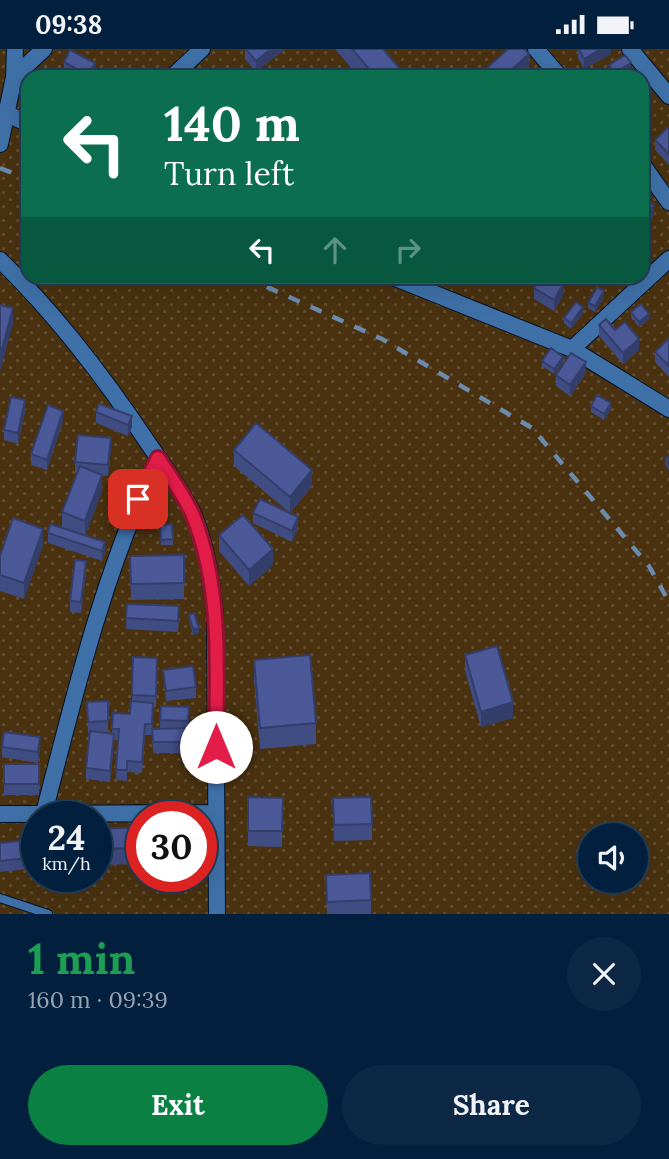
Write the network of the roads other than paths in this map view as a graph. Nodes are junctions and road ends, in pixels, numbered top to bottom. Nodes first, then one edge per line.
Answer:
1 (15, 49) edge
2 (44, 49) edge
3 (202, 49) edge
4 (536, 49) edge
5 (630, 49) edge
6 (21, 70) edge
7 (22, 70) edge
8 (180, 70) edge
9 (554, 70) edge
10 (647, 70) edge
11 (649, 72) edge
12 (14, 77) junction
13 (669, 96) edge
14 (8, 114) junction
15 (21, 120) edge
16 (0, 144) edge
17 (649, 173) edge
18 (669, 202) edge
19 (669, 259) edge
20 (0, 260) edge
21 (649, 278) edge
22 (21, 280) edge
23 (25, 284) edge
24 (410, 284) edge
25 (642, 284) edge
26 (572, 349) junction
27 (669, 409) edge
28 (158, 458) junction
29 (47, 801) edge
30 (216, 801) edge
31 (0, 814) edge
32 (21, 814) edge
33 (217, 892) edge
34 (0, 898) edge
35 (48, 914) edge
36 (217, 914) edge

1 - 12 street
2 - 7 street
3 - 8 street
4 - 9 street
5 - 10 street
6 - 12 street
11 - 13 street
12 - 14 street
14 - 15 street
14 - 16 street
17 - 18 street
19 - 21 street
20 - 22 street
23 - 28 street
24 - 26 street
25 - 26 street
26 - 27 street
28 - 29 street
28 - 30 street
31 - 32 street
33 - 36 street
34 - 35 lane

